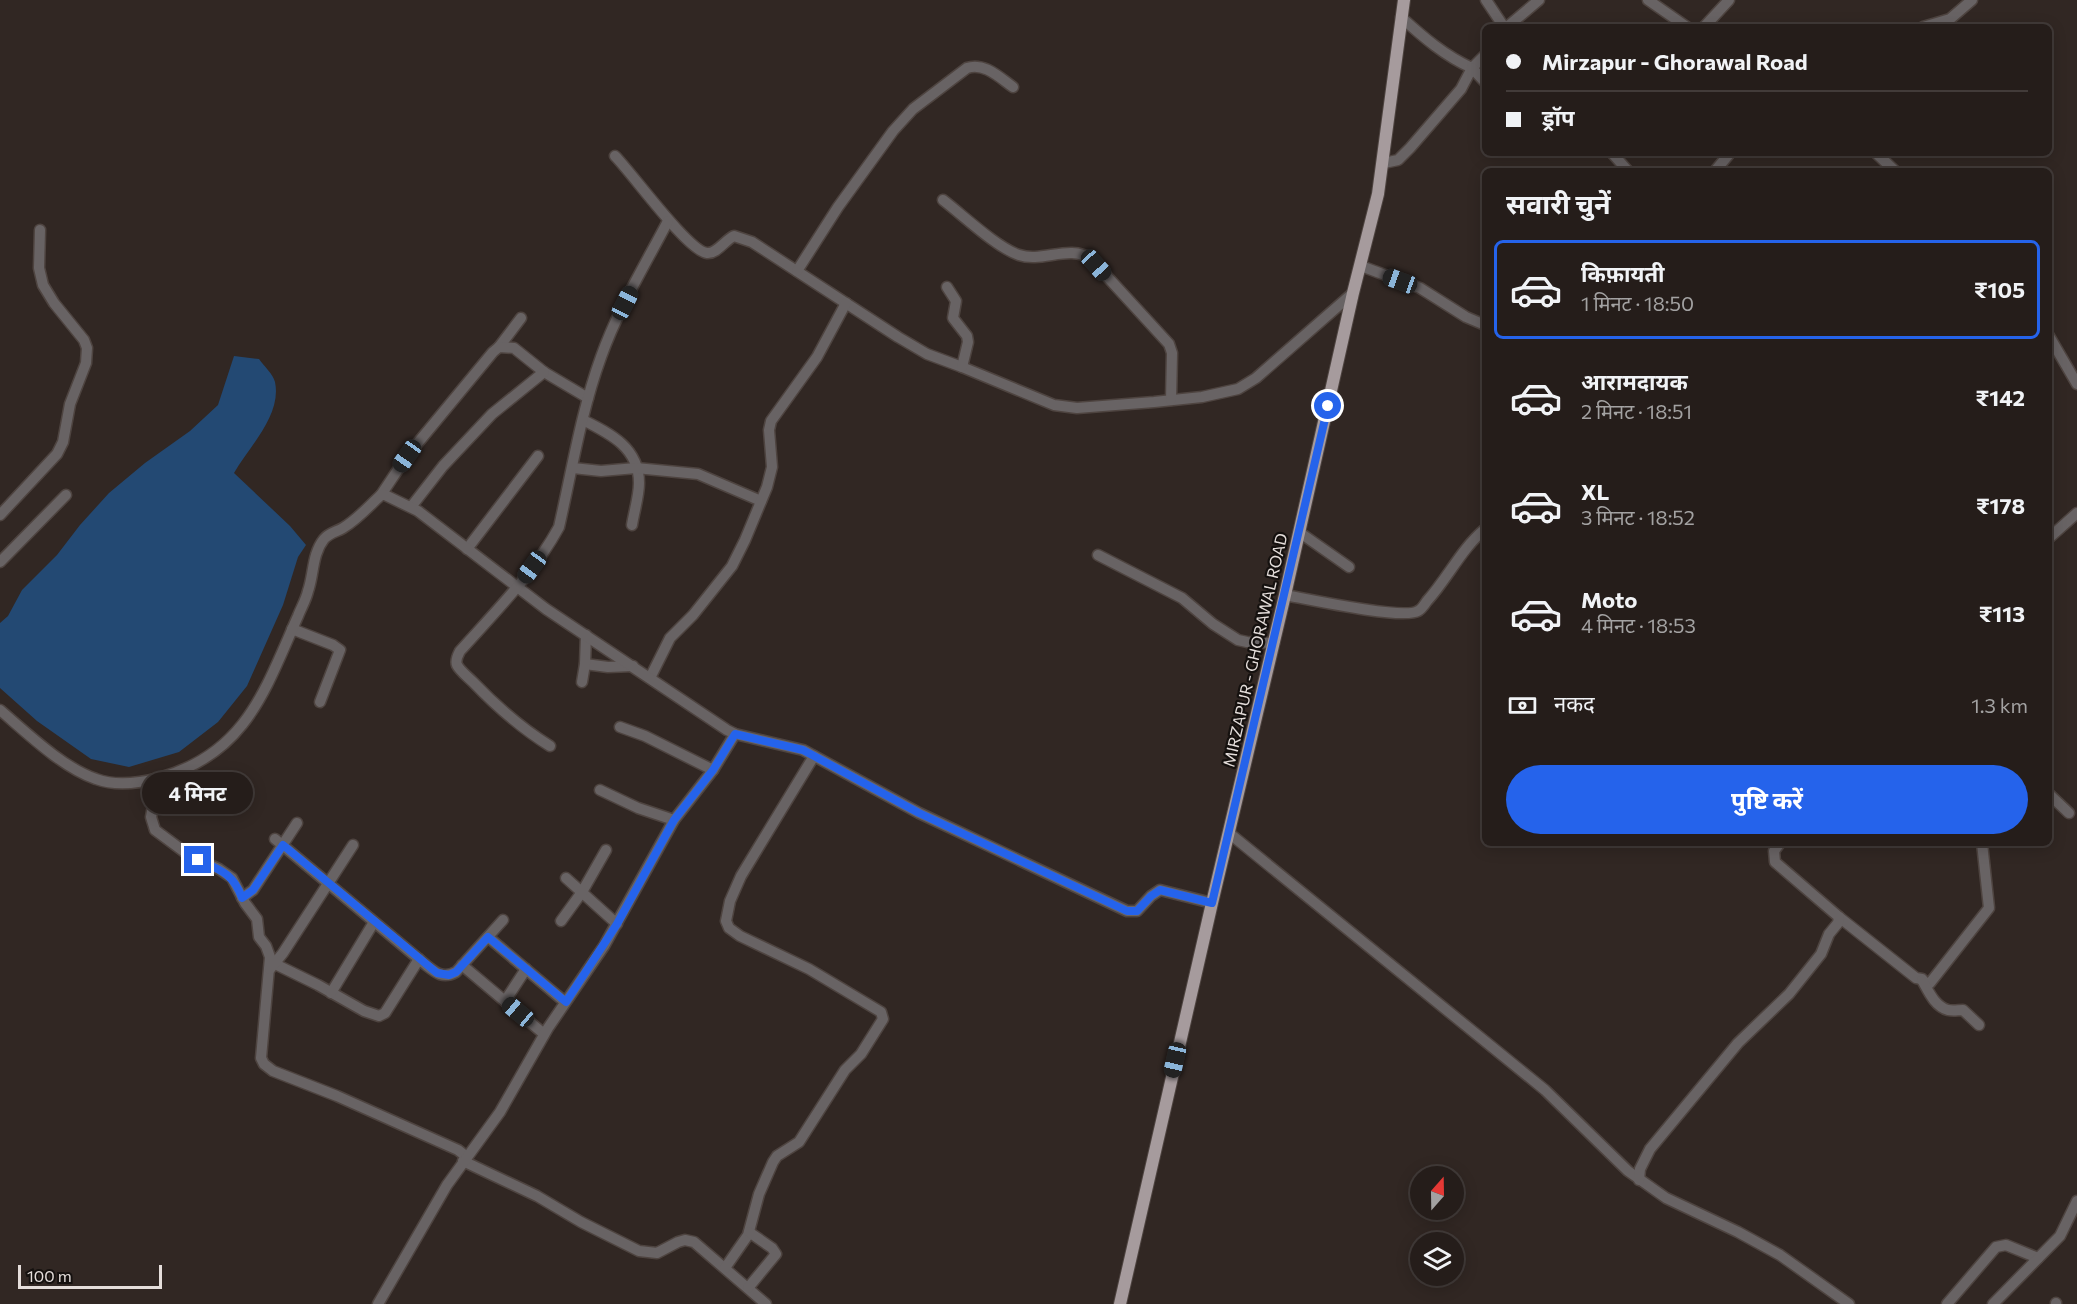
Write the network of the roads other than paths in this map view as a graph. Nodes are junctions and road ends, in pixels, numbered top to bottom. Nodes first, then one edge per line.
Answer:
1 (1404, 0) edge
2 (1486, 0) edge
3 (1539, 0) edge
4 (1648, 0) edge
5 (1729, 0) edge
6 (1972, 0) edge
7 (1401, 17) junction
8 (1504, 24) edge
9 (1510, 24) edge
10 (1683, 24) edge
11 (1707, 24) edge
12 (1933, 24) edge
13 (1482, 58) edge
14 (1472, 68) junction
15 (1482, 79) edge
16 (1013, 87) dead end
17 (615, 156) dead end
18 (1615, 156) edge
19 (1728, 156) edge
20 (1879, 156) edge
21 (1384, 163) junction
22 (1625, 168) edge
23 (1718, 168) edge
24 (1892, 168) edge
25 (943, 200) dead end
26 (668, 220) junction
27 (40, 230) dead end
28 (1361, 266) junction
29 (796, 272) junction
30 (947, 287) dead end
31 (1353, 293) junction
32 (846, 303) junction
33 (521, 318) dead end
34 (1482, 324) edge
35 (2052, 341) edge
36 (499, 347) junction
37 (962, 367) junction
38 (544, 372) junction
39 (2077, 384) edge
40 (588, 398) junction
41 (1171, 400) junction
42 (583, 420) junction
43 (538, 456) dead end
44 (573, 468) junction
45 (636, 468) junction
46 (66, 495) dead end
47 (381, 495) junction
48 (761, 501) junction
49 (411, 507) junction
50 (2077, 513) edge
51 (0, 515) edge
52 (632, 525) dead end
53 (1299, 532) junction
54 (1482, 532) edge
55 (2052, 535) edge
56 (467, 549) junction
57 (1098, 555) dead end
58 (0, 562) edge
59 (1349, 567) dead end
60 (517, 587) junction
61 (1285, 595) junction
62 (292, 629) junction
63 (586, 635) junction
64 (1274, 643) junction
65 (585, 664) junction
66 (633, 666) junction
67 (650, 678) junction
68 (582, 682) dead end
69 (320, 702) dead end
70 (0, 710) edge
71 (621, 728) dead end
72 (735, 734) junction
73 (550, 746) dead end
74 (814, 756) junction
75 (713, 770) junction
76 (158, 778) junction
77 (600, 790) dead end
78 (2052, 797) edge
79 (2069, 813) dead end
80 (674, 820) junction
81 (297, 823) dead end
82 (1229, 833) junction
83 (279, 842) junction
84 (353, 845) dead end
85 (1777, 846) edge
86 (1982, 846) edge
87 (606, 849) dead end
88 (566, 878) dead end
89 (329, 884) junction
90 (582, 892) junction
91 (242, 898) junction
92 (1212, 903) junction
93 (1839, 917) junction
94 (503, 920) dead end
95 (561, 921) dead end
96 (374, 922) junction
97 (617, 924) junction
98 (488, 937) junction
99 (419, 959) junction
100 (462, 965) junction
101 (272, 967) junction
102 (526, 969) junction
103 (1922, 979) junction
104 (331, 993) junction
105 (505, 1001) junction
106 (566, 1002) junction
107 (1979, 1024) dead end
108 (544, 1034) junction
109 (465, 1159) junction
110 (1639, 1180) junction
111 (2077, 1202) edge
112 (2073, 1221) edge
113 (749, 1232) junction
114 (2038, 1258) junction
115 (725, 1268) junction
116 (748, 1288) junction
117 (378, 1304) edge
118 (766, 1304) edge
119 (1120, 1304) edge
120 (1849, 1304) edge
121 (1947, 1304) edge
122 (1992, 1304) edge

1 - 7 main road, MIRZAPUR - GHORAWAL ROAD
2 - 8 street
3 - 9 street
4 - 10 street
5 - 11 street
6 - 12 street
7 - 14 street
7 - 21 main road, MIRZAPUR - GHORAWAL ROAD
13 - 14 street
14 - 15 street
14 - 21 street
16 - 29 street
17 - 26 street
18 - 22 street
19 - 23 street
20 - 24 street
21 - 28 main road, MIRZAPUR - GHORAWAL ROAD
25 - 41 street
26 - 29 street
26 - 40 street
27 - 51 street
28 - 31 main road, MIRZAPUR - GHORAWAL ROAD
28 - 34 street
29 - 32 street
30 - 37 street
31 - 41 street
31 - 53 main road, MIRZAPUR - GHORAWAL ROAD
32 - 37 street
32 - 48 street
33 - 36 street
35 - 39 street
36 - 38 street
36 - 47 street
37 - 41 street
38 - 40 street
38 - 49 street
40 - 42 street
42 - 44 street
42 - 45 street
43 - 56 street
44 - 45 street
44 - 60 street
45 - 48 street
45 - 52 street
46 - 58 street
47 - 49 street
47 - 62 street
48 - 67 street
49 - 56 street
50 - 55 street
53 - 59 street
53 - 61 main road, MIRZAPUR - GHORAWAL ROAD
54 - 61 street
56 - 60 street
57 - 64 street
60 - 63 street
60 - 73 street
61 - 64 main road, MIRZAPUR - GHORAWAL ROAD
62 - 69 street
62 - 76 street
63 - 65 street
63 - 66 street
64 - 82 main road, MIRZAPUR - GHORAWAL ROAD
65 - 66 street
65 - 68 street
66 - 67 street
67 - 72 street
70 - 76 street
71 - 75 street
72 - 74 street
72 - 75 street
74 - 92 street
74 - 113 street
75 - 80 street
76 - 91 street
77 - 80 street
78 - 79 street
80 - 97 street
81 - 83 street
82 - 92 main road, MIRZAPUR - GHORAWAL ROAD
82 - 110 street
83 - 89 street
83 - 91 street
84 - 89 street
85 - 93 street
86 - 103 street
87 - 90 street
88 - 90 street
89 - 96 street
89 - 101 street
90 - 95 street
90 - 97 street
91 - 101 street
92 - 119 main road, MIRZAPUR - GHORAWAL ROAD
93 - 103 street
93 - 110 street
94 - 98 street
96 - 99 street
96 - 104 street
97 - 106 street
98 - 100 street
98 - 102 street
99 - 100 street
99 - 104 street
100 - 105 street
101 - 104 street
101 - 109 street
102 - 105 street
102 - 106 street
103 - 107 street
105 - 108 street
106 - 108 street
108 - 109 street
109 - 115 street
109 - 117 street
110 - 120 street
111 - 112 street
112 - 114 street
113 - 115 street
113 - 116 street
114 - 121 street
114 - 122 street
115 - 116 street
116 - 118 street

